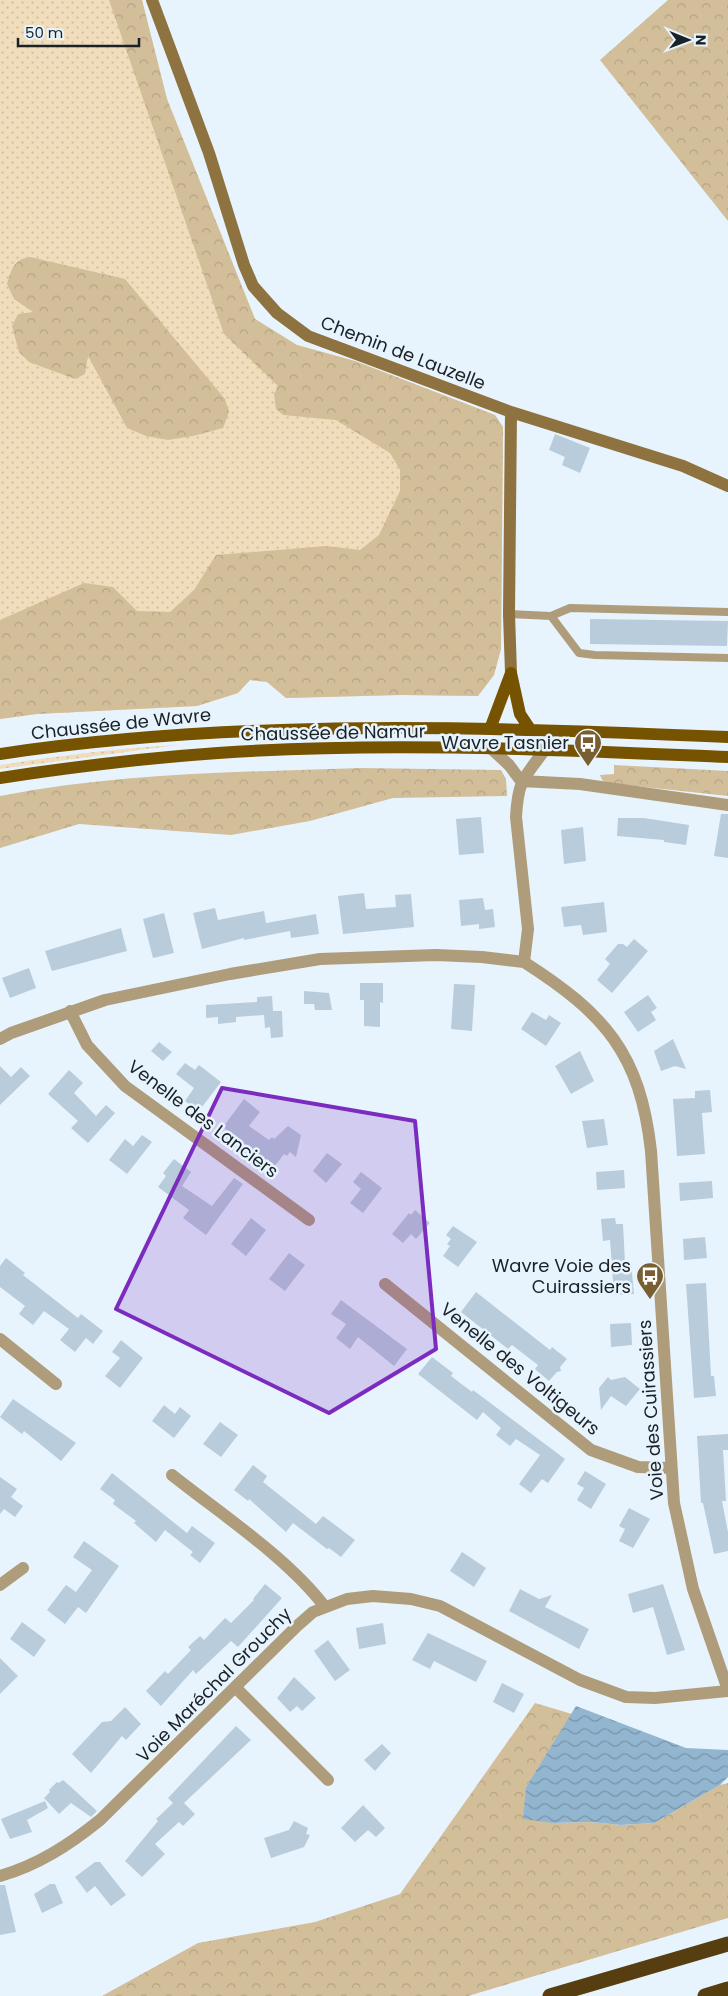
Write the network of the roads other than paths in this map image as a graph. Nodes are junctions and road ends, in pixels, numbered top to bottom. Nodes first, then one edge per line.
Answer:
1 (152, 0) edge
2 (512, 412) junction
3 (728, 486) edge
4 (728, 612) edge
5 (509, 614) junction
6 (551, 616) junction
7 (728, 658) edge
8 (511, 673) junction
9 (306, 728) joint
10 (490, 729) junction
11 (530, 729) junction
12 (728, 737) edge
13 (493, 750) junction
14 (544, 751) junction
15 (0, 754) edge
16 (728, 757) edge
17 (0, 778) edge
18 (521, 781) junction
19 (728, 805) edge
20 (524, 962) junction
21 (70, 1012) junction
22 (0, 1039) edge
23 (309, 1220) dead end
24 (385, 1284) dead end
25 (0, 1340) edge
26 (56, 1384) dead end
27 (670, 1468) junction
28 (172, 1476) dead end
29 (22, 1568) dead end
30 (0, 1585) edge
31 (325, 1607) junction
32 (235, 1687) junction
33 (728, 1691) edge
34 (328, 1780) dead end
35 (0, 1876) edge
36 (728, 1944) edge
37 (728, 1989) edge
38 (550, 1996) edge
39 (705, 1996) edge

1 - 2 street, Chemin de Lauzelle
2 - 3 street, Chemin de Lauzelle
2 - 5 street
4 - 6 lane
5 - 6 lane
5 - 8 street
6 - 7 lane
8 - 10 main road
8 - 11 main road
9 - 10 main road, Chaussée de Namur
9 - 15 main road, Chaussée de Wavre
10 - 11 main road, Chaussée de Namur
11 - 12 main road, Chaussée de Namur
13 - 14 main road, Chaussée de Namur
13 - 17 main road, Chaussée de Namur
13 - 18 street
14 - 16 main road, Chaussée de Namur
14 - 18 street
18 - 19 street
18 - 20 street
20 - 21 street
20 - 27 street, Voie des Cuirassiers
21 - 22 street
21 - 23 street, Venelle des Lanciers
24 - 27 street, Venelle des Voltigeurs
25 - 26 street
27 - 33 street, Voie des Cuirassiers
28 - 31 street
29 - 30 street
31 - 32 street, Voie Maréchal Grouchy
31 - 33 street, Voie Maréchal Grouchy
32 - 34 street
32 - 35 street, Voie Maréchal Grouchy
36 - 38 highway
37 - 39 highway

